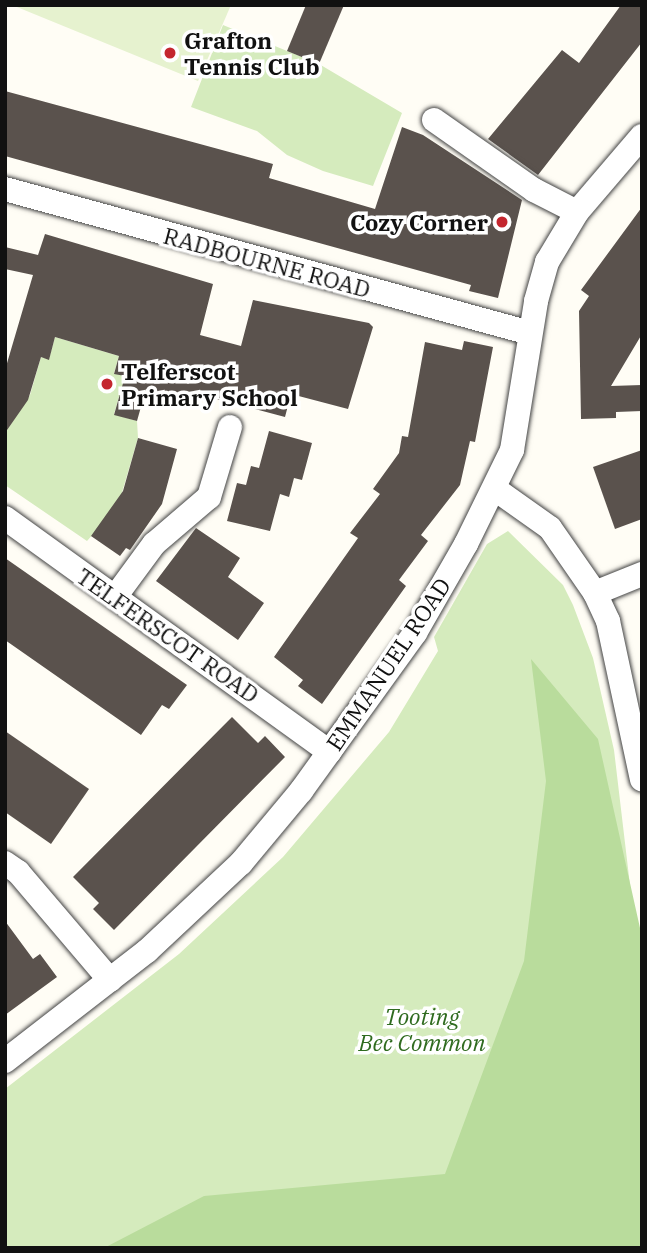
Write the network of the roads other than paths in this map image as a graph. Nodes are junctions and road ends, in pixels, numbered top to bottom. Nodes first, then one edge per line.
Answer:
1 (434, 120) dead end
2 (642, 136) edge
3 (5, 189) edge
4 (577, 212) junction
5 (530, 333) junction
6 (230, 427) dead end
7 (495, 489) junction
8 (5, 519) edge
9 (642, 574) edge
10 (595, 593) junction
11 (115, 597) junction
12 (330, 752) junction
13 (641, 775) edge
14 (5, 863) edge
15 (110, 980) junction
16 (5, 1060) edge

1 - 4 street
2 - 4 street, EMMANUEL ROAD
3 - 5 street, RADBOURNE ROAD
4 - 5 street, EMMANUEL ROAD
5 - 7 street, EMMANUEL ROAD
6 - 11 street
7 - 10 street
7 - 12 street, EMMANUEL ROAD
8 - 11 street, TELFERSCOT ROAD
9 - 10 street
10 - 13 street
11 - 12 street, TELFERSCOT ROAD
12 - 15 street, EMMANUEL ROAD
14 - 15 street
15 - 16 street, EMMANUEL ROAD

